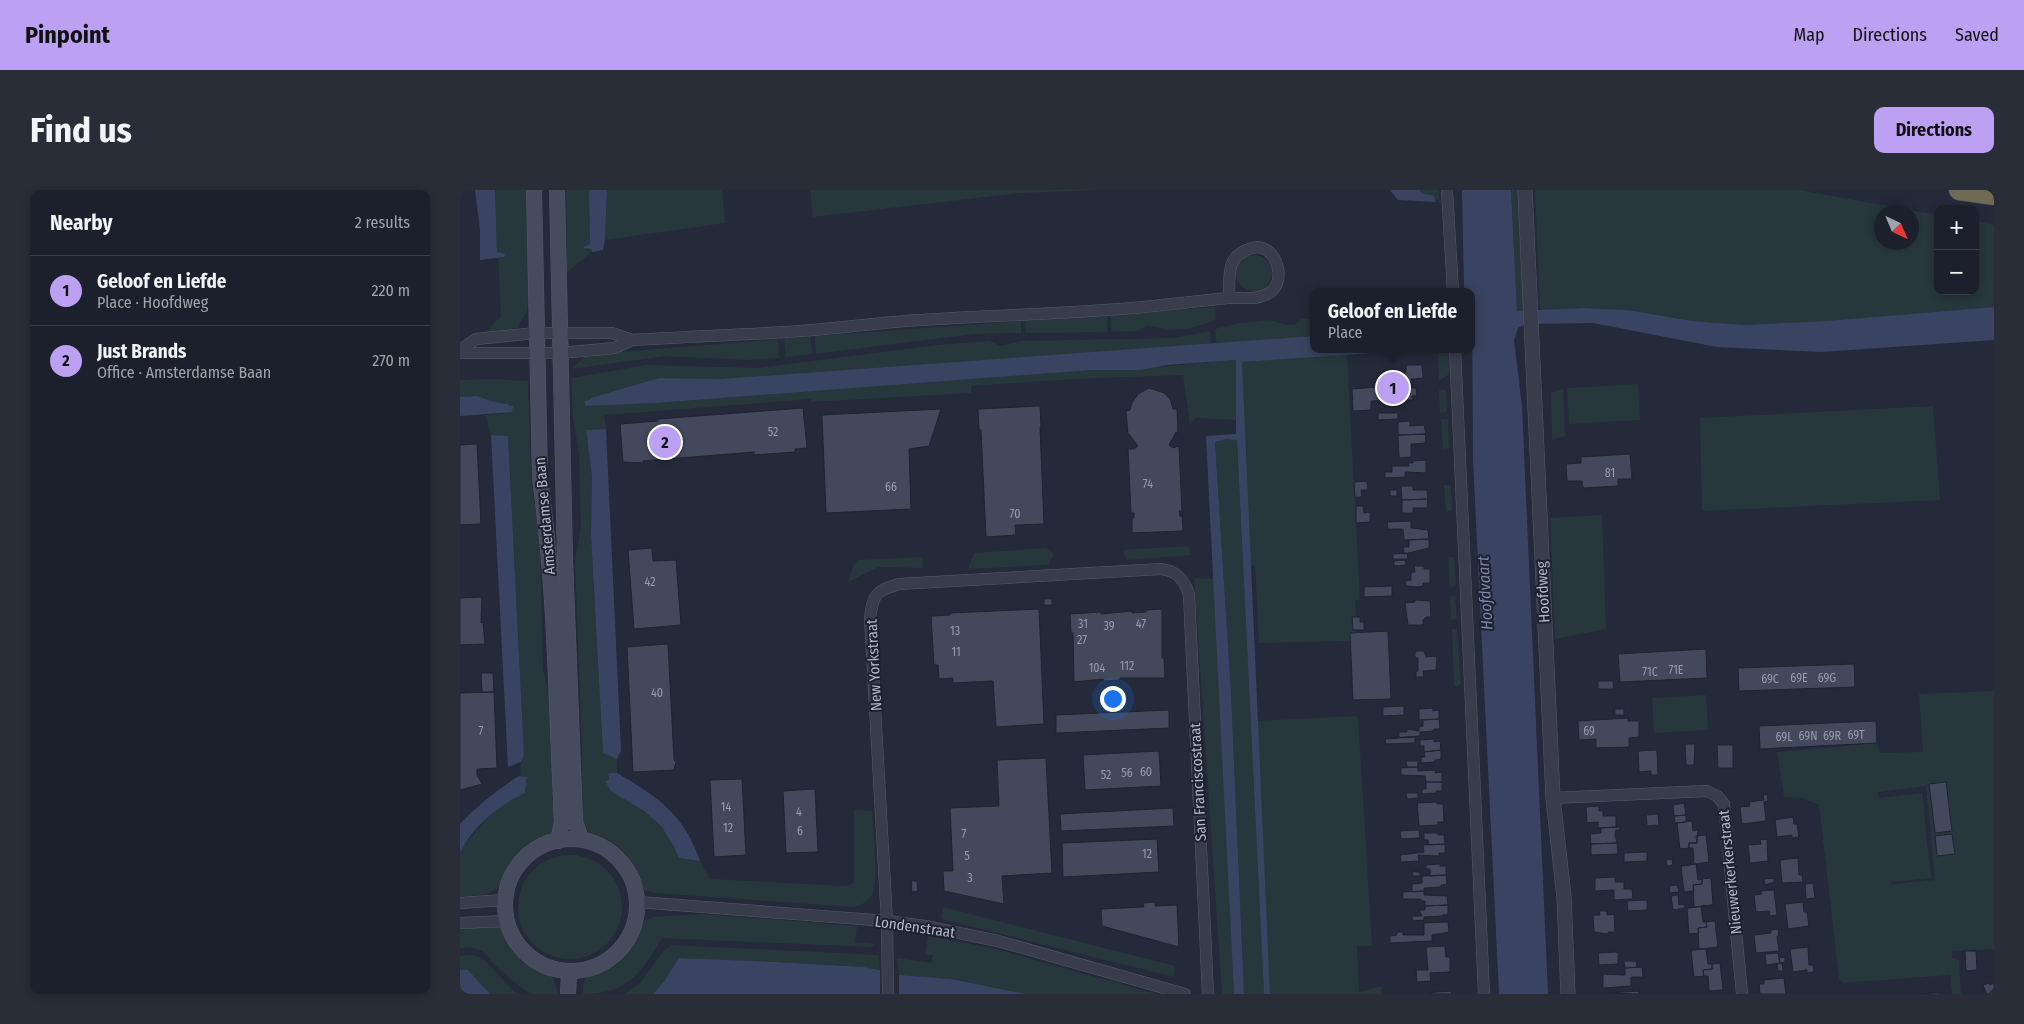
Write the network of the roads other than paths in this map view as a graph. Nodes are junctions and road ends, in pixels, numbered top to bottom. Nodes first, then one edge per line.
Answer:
1 (534, 190) edge
2 (557, 190) edge
3 (1447, 190) edge
4 (1525, 190) edge
5 (1959, 190) edge
6 (1994, 195) edge
7 (1453, 288) edge
8 (1229, 298) junction
9 (536, 333) junction
10 (560, 333) junction
11 (632, 340) junction
12 (460, 351) edge
13 (537, 353) junction
14 (560, 353) junction
15 (1456, 353) edge
16 (1176, 574) joint
17 (1554, 798) junction
18 (581, 839) junction
19 (558, 841) junction
20 (504, 900) junction
21 (638, 902) junction
22 (460, 903) edge
23 (506, 921) junction
24 (887, 921) junction
25 (460, 923) edge
26 (569, 972) junction
27 (568, 994) edge
28 (888, 994) edge
29 (1185, 994) edge
30 (1208, 994) edge
31 (1484, 994) edge
32 (1568, 994) edge
33 (1742, 994) edge

1 - 9 main road, Amsterdamse Baan
2 - 10 main road, Amsterdamse Baan
3 - 7 street
4 - 17 street, Hoofdweg
5 - 6 highway
8 - 8 street
8 - 11 street
9 - 10 street
9 - 12 street
9 - 13 main road, Amsterdamse Baan
10 - 11 street
10 - 14 main road, Amsterdamse Baan
11 - 14 street
12 - 13 street
13 - 14 street
13 - 19 main road, Amsterdamse Baan
14 - 18 main road, Amsterdamse Baan
15 - 31 street
16 - 24 street, New Yorkstraat
16 - 30 street, San Franciscostraat
17 - 32 street, Hoofdweg
17 - 33 street, Nieuwerkerkerstraat
18 - 19 main road
18 - 21 main road
19 - 20 main road
20 - 22 street
20 - 23 main road
21 - 24 street, Londenstraat
21 - 26 main road
23 - 25 street
23 - 26 main road
24 - 28 street, New Yorkstraat
24 - 29 street, Londenstraat
26 - 27 main road

